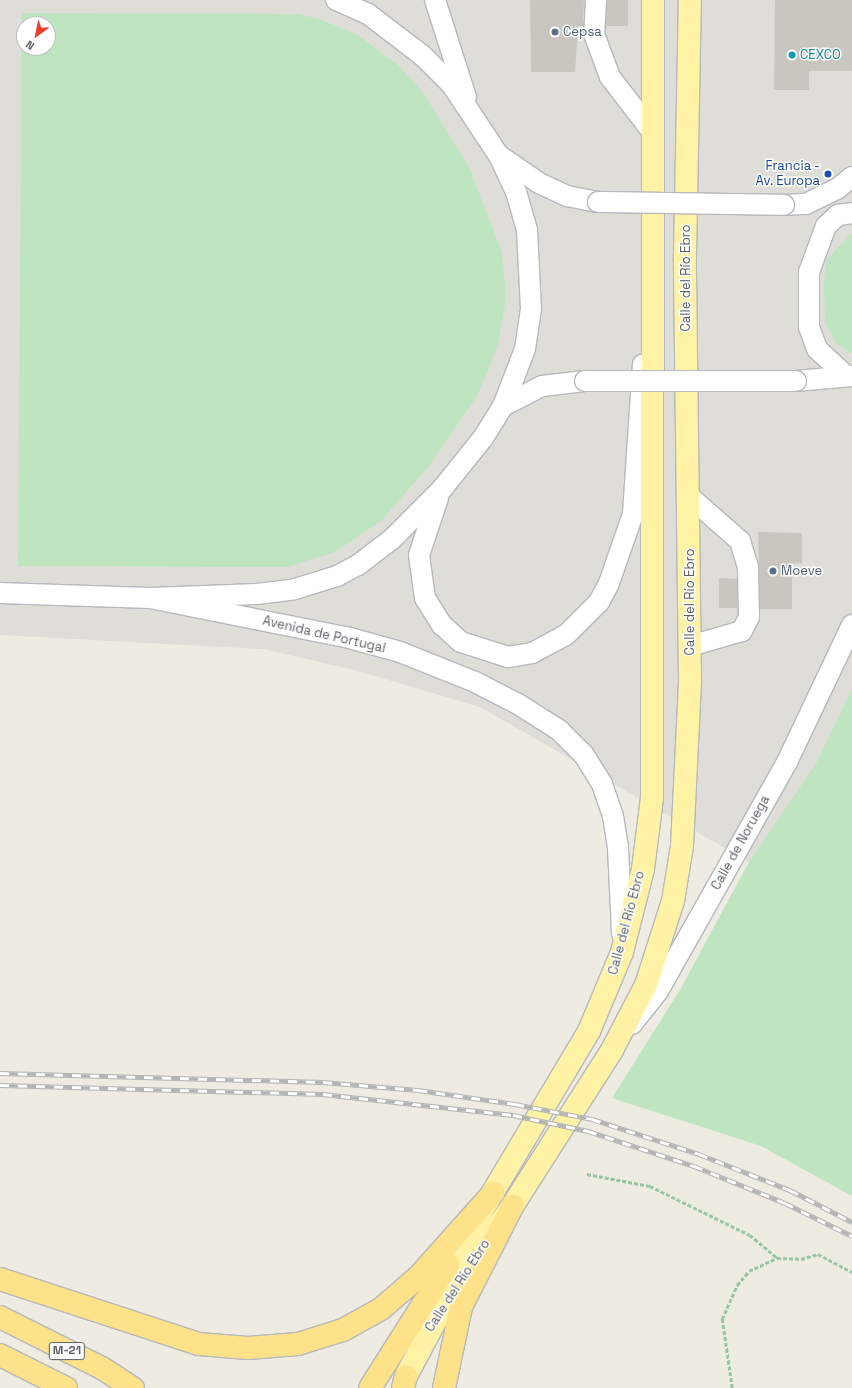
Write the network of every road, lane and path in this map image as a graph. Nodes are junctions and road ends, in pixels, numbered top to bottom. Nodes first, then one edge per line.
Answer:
1 (336, 0) edge
2 (435, 0) edge
3 (596, 0) edge
4 (653, 0) edge
5 (690, 3) edge
6 (473, 116) junction
7 (651, 130) junction
8 (499, 156) junction
9 (852, 177) edge
10 (852, 189) edge
11 (784, 205) junction
12 (844, 214) edge
13 (651, 252) junction
14 (849, 376) edge
15 (503, 406) junction
16 (442, 489) junction
17 (690, 497) junction
18 (0, 593) edge
19 (150, 598) junction
20 (852, 625) edge
21 (690, 646) junction
22 (622, 952) junction
23 (612, 1050) junction
24 (587, 1174) dead end
25 (493, 1193) junction
26 (513, 1205) junction
27 (776, 1258) junction
28 (448, 1264) junction
29 (852, 1272) edge
30 (0, 1279) edge
31 (0, 1317) edge
32 (0, 1355) edge
33 (404, 1382) edge
34 (66, 1388) edge
35 (133, 1388) edge
36 (370, 1388) edge
37 (444, 1388) edge
38 (732, 1388) edge

1 - 6 street
2 - 6 street
3 - 7 street
4 - 7 main road, Calle del Río Ebro
5 - 17 main road, Calle del Río Ebro
6 - 8 street
7 - 13 main road, Calle del Río Ebro
8 - 11 street, bridge
8 - 15 street
9 - 11 street
10 - 12 street
11 - 12 street
12 - 14 street
13 - 16 street
13 - 22 main road, Calle del Río Ebro
14 - 15 street, bridge
15 - 16 street
16 - 19 street
17 - 21 main road, Calle del Río Ebro
17 - 21 street
18 - 19 street, Avenida de Portugal
19 - 22 street, Avenida de Portugal
20 - 23 street, Calle de Noruega
21 - 23 main road, Calle del Río Ebro
22 - 25 main road, Calle del Río Ebro
23 - 26 main road, Calle del Río Ebro
24 - 27 path
25 - 28 main road, Calle del Río Ebro
25 - 30 highway
26 - 33 main road, Calle del Río Ebro
26 - 37 highway
27 - 29 path
27 - 38 path
28 - 33 main road, Calle del Río Ebro
28 - 36 highway
31 - 35 highway, M-21
32 - 34 highway, M-21

